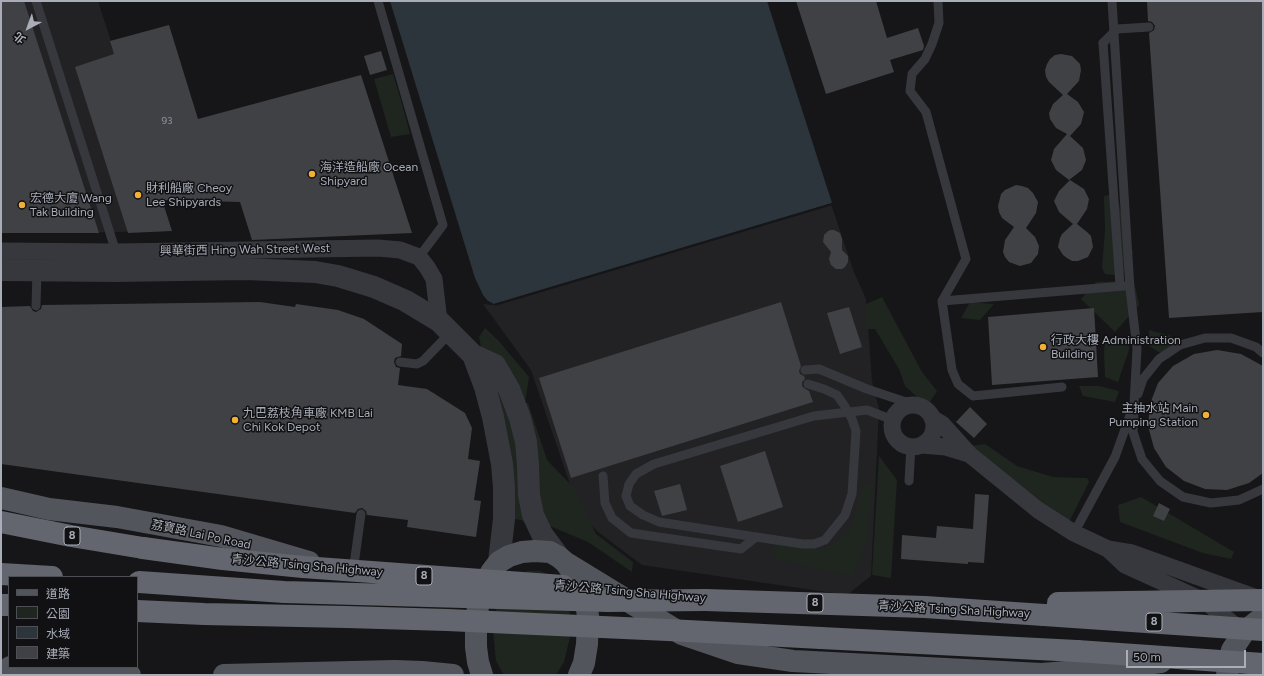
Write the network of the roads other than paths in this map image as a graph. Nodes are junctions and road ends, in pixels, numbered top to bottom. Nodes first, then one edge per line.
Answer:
1 (36, 1) edge
2 (378, 1) edge
3 (938, 1) edge
4 (1112, 1) edge
5 (1148, 27) dead end
6 (1, 251) edge
7 (116, 252) junction
8 (419, 257) junction
9 (1, 270) edge
10 (37, 270) junction
11 (1130, 285) junction
12 (1120, 286) junction
13 (942, 301) junction
14 (36, 306) dead end
15 (445, 327) junction
16 (1263, 353) edge
17 (473, 355) junction
18 (400, 362) dead end
19 (805, 370) dead end
20 (808, 384) dead end
21 (1062, 387) dead end
22 (1134, 404) junction
23 (918, 406) junction
24 (848, 412) junction
25 (932, 418) junction
26 (893, 420) junction
27 (916, 446) junction
28 (969, 454) junction
29 (603, 476) dead end
30 (909, 481) dead end
31 (1263, 489) edge
32 (1, 498) edge
33 (361, 514) dead end
34 (1, 522) edge
35 (1074, 533) junction
36 (756, 537) junction
37 (1108, 549) junction
38 (563, 560) junction
39 (496, 567) junction
40 (1, 574) edge
41 (353, 575) junction
42 (35, 576) edge
43 (138, 582) edge
44 (705, 600) junction
45 (1263, 600) edge
46 (925, 607) junction
47 (138, 611) edge
48 (1263, 617) edge
49 (1246, 637) edge
50 (1077, 651) junction
51 (1263, 664) edge
52 (20, 668) edge
53 (401, 673) edge
54 (130, 675) edge
55 (224, 675) edge
56 (454, 675) edge
57 (482, 675) edge
58 (579, 675) edge
59 (1227, 675) edge
60 (1232, 675) edge

1 - 7 lane
2 - 8 lane
3 - 13 lane
4 - 11 lane
5 - 12 lane, bridge
6 - 7 street, 興華街西 Hing Wah Street West
7 - 8 street, 興華街西 Hing Wah Street West
8 - 15 street
9 - 10 street, 興華街西 Hing Wah Street West
10 - 14 lane
10 - 15 street, 興華街西 Hing Wah Street West
11 - 12 lane
11 - 22 lane
12 - 13 lane
13 - 21 lane
15 - 17 street, 興華街西 Hing Wah Street West
15 - 18 lane
16 - 22 lane
17 - 38 street, 興華街西 Hing Wah Street West
17 - 39 street, 興華街西 Hing Wah Street West
19 - 23 lane
20 - 24 lane, bridge
22 - 31 lane
22 - 35 lane
23 - 25 street
23 - 26 street
24 - 26 lane
24 - 36 lane, bridge
24 - 36 lane
25 - 27 street
25 - 28 street
26 - 27 street
27 - 28 street
27 - 30 lane
28 - 35 street
29 - 36 lane
32 - 41 main road, 荔寶路 Lai Po Road
33 - 41 lane
34 - 44 highway, 青沙公路 Tsing Sha Highway / 8, bridge
35 - 37 street
37 - 45 street
37 - 49 street
38 - 39 main road, 荔寶路 Lai Po Road
38 - 49 main road, 興華街西 Hing Wah Street West
38 - 58 main road
39 - 41 main road, 荔寶路 Lai Po Road
39 - 57 main road
40 - 42 highway
43 - 44 highway, bridge
44 - 46 highway, 青沙公路 Tsing Sha Highway / 8
45 - 46 highway, bridge
46 - 49 highway, 青沙公路 Tsing Sha Highway / 8, bridge
47 - 50 highway, bridge
48 - 49 main road
49 - 59 main road
50 - 51 highway, bridge
50 - 60 highway, bridge
52 - 54 main road
53 - 55 main road
53 - 56 main road

